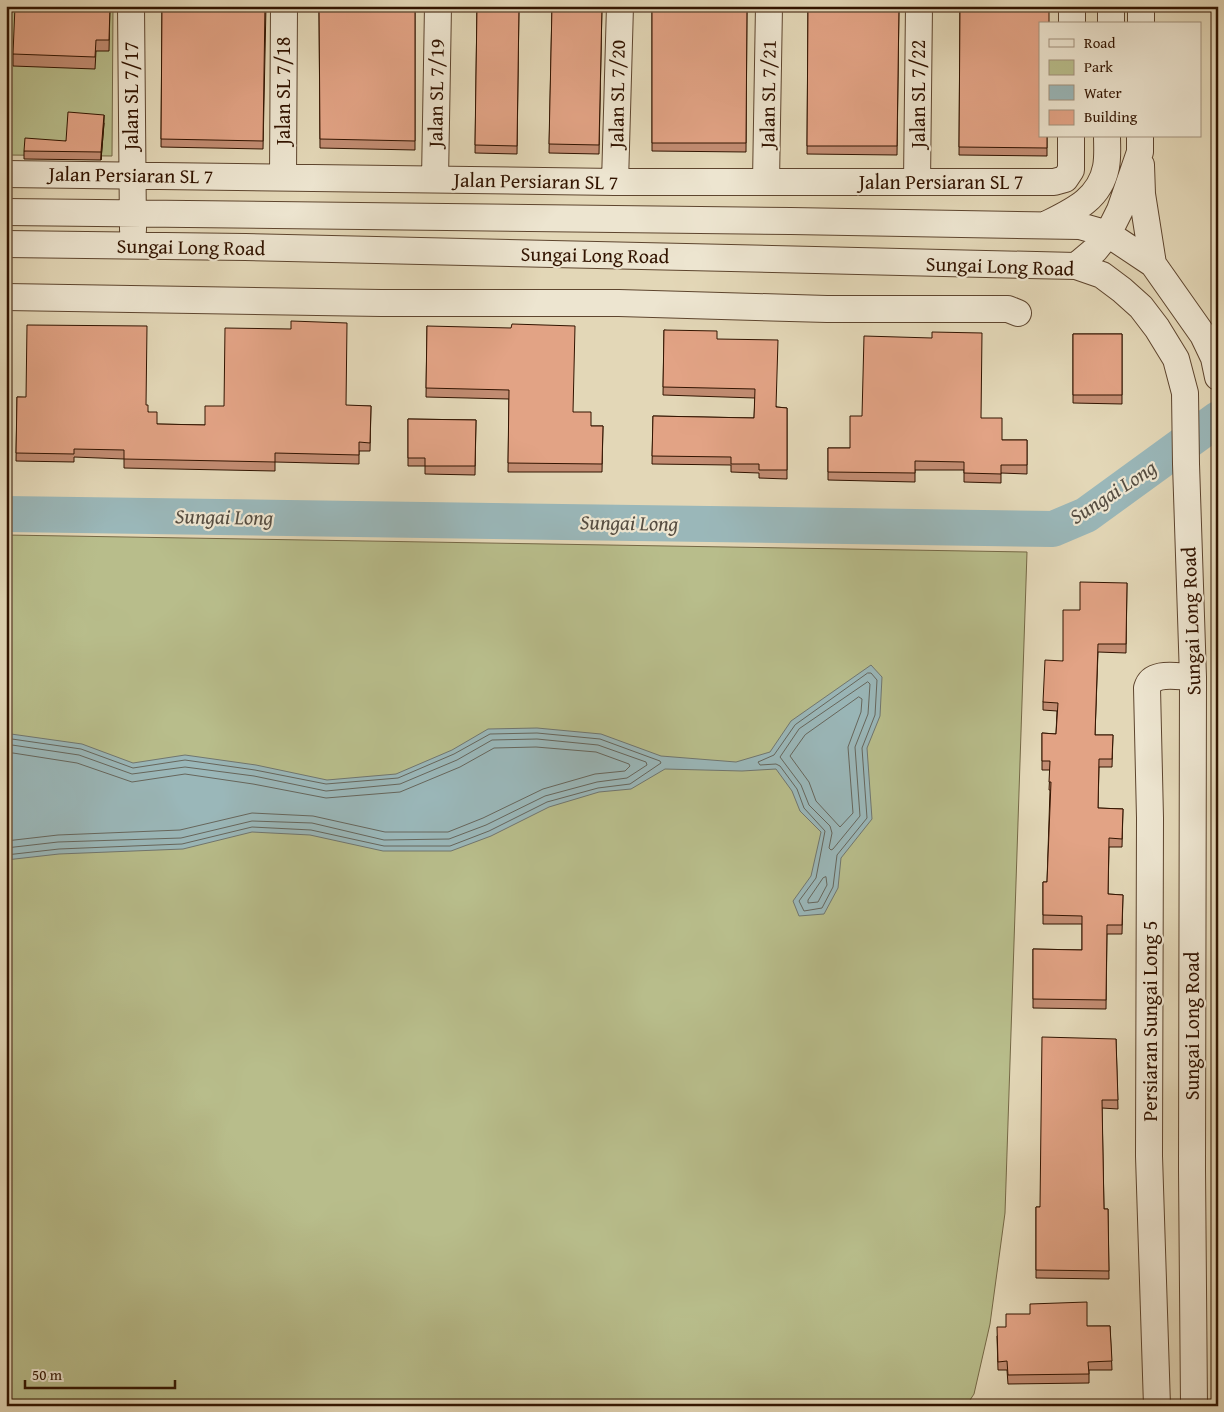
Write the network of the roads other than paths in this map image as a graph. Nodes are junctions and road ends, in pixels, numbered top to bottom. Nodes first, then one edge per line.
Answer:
1 (131, 6) edge
2 (284, 6) edge
3 (438, 6) edge
4 (620, 6) edge
5 (769, 6) edge
6 (919, 6) edge
7 (1072, 6) edge
8 (1111, 6) edge
9 (1141, 6) edge
10 (1072, 22) edge
11 (1111, 22) edge
12 (1141, 22) edge
13 (1071, 138) edge
14 (1107, 138) edge
15 (1140, 144) edge
16 (6, 174) edge
17 (132, 174) junction
18 (283, 176) junction
19 (435, 180) junction
20 (766, 181) junction
21 (615, 182) junction
22 (917, 182) junction
23 (6, 212) edge
24 (133, 215) junction
25 (1044, 225) junction
26 (1108, 234) junction
27 (6, 244) edge
28 (133, 246) junction
29 (1154, 264) junction
30 (1076, 266) junction
31 (6, 297) edge
32 (1018, 313) dead end
33 (1218, 377) edge
34 (1193, 677) junction
35 (1157, 1406) edge
36 (1194, 1406) edge

1 - 17 street, Jalan SL 7/17
2 - 18 street, Jalan SL 7/18
3 - 19 street, Jalan SL 7/19
4 - 21 street, Jalan SL 7/20
5 - 20 street, Jalan SL 7/21
6 - 22 street, Jalan SL 7/22
7 - 10 street
8 - 11 street
9 - 12 street
13 - 22 street, Jalan Persiaran SL 7
14 - 25 street
15 - 26 street
15 - 29 street
16 - 17 street, Jalan Persiaran SL 7
17 - 18 street, Jalan Persiaran SL 7
17 - 24 street, Jalan SL 7/17
18 - 19 street, Jalan Persiaran SL 7
19 - 21 street, Jalan Persiaran SL 7
20 - 21 street, Jalan Persiaran SL 7
20 - 22 street, Jalan Persiaran SL 7
23 - 24 street, Sungai Long Road
24 - 25 street, Sungai Long Road
24 - 28 street, Jalan SL 7/17
25 - 26 street, Sungai Long Road
26 - 29 street, Sungai Long Road
26 - 30 street
27 - 28 street, Sungai Long Road
28 - 30 street, Sungai Long Road
29 - 33 street, Sungai Long Road
30 - 34 street, Sungai Long Road
31 - 32 street
34 - 35 street, Persiaran Sungai Long 5
34 - 36 street, Sungai Long Road

